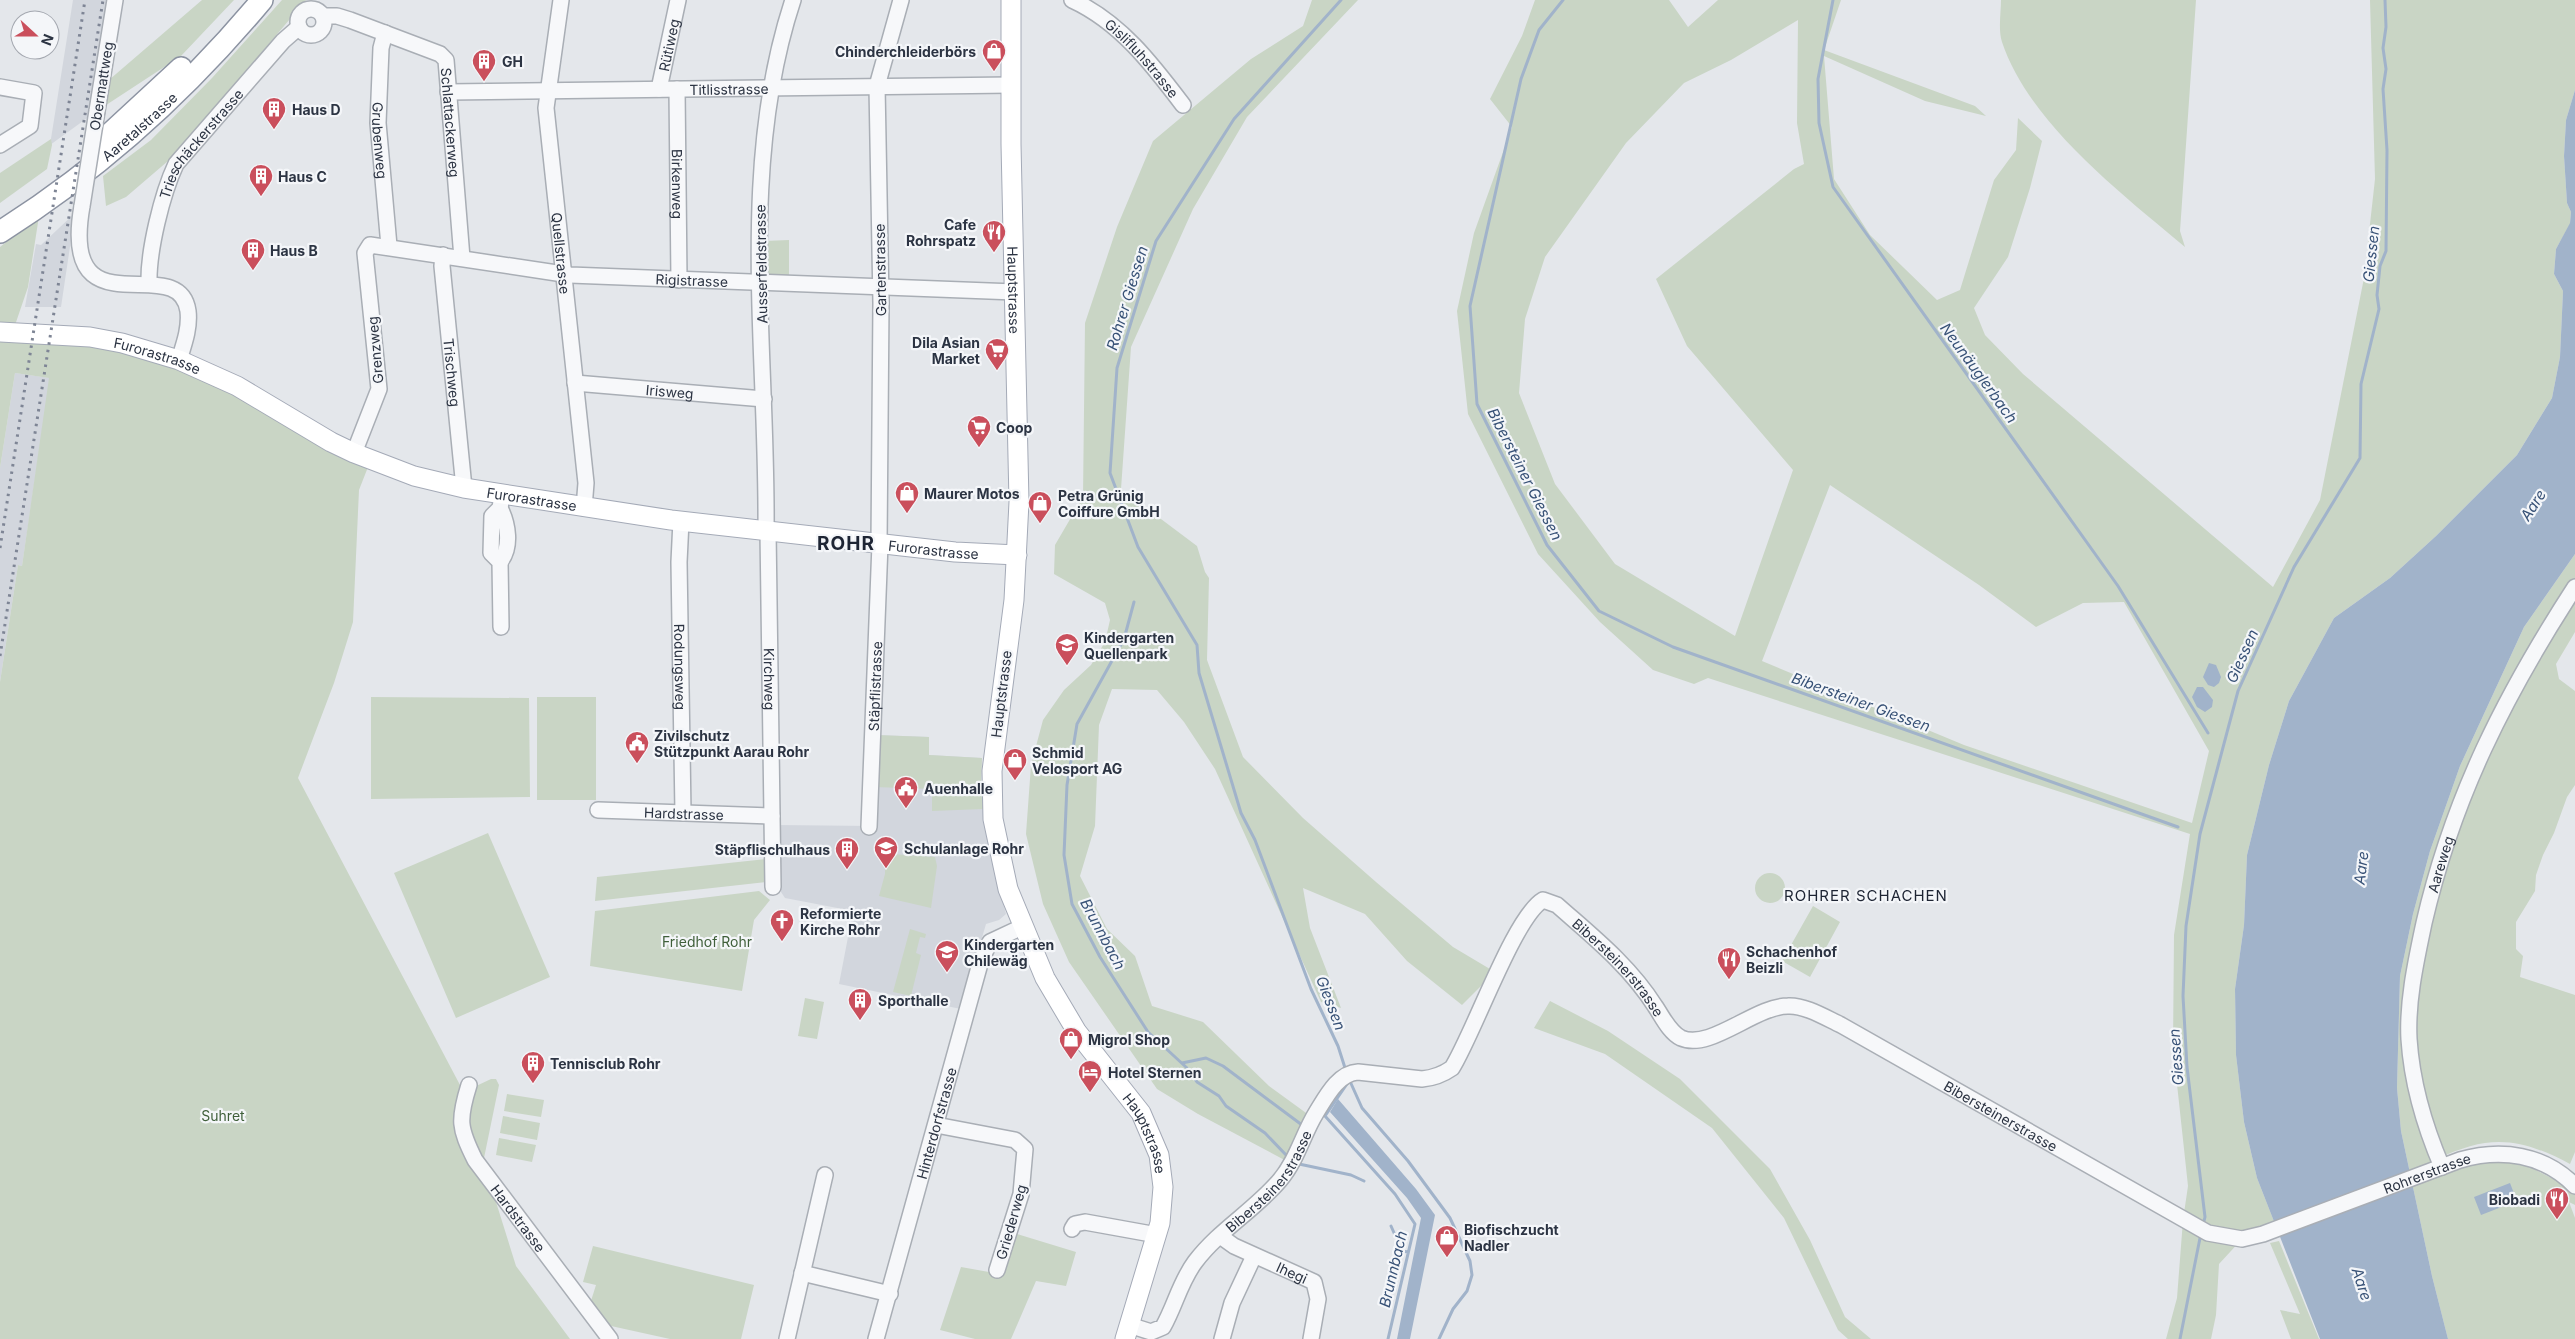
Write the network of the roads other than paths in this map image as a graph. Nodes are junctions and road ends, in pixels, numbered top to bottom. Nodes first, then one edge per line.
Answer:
1 (115, 0) edge
2 (244, 0) edge
3 (262, 0) edge
4 (561, 0) edge
5 (678, 0) edge
6 (793, 0) edge
7 (901, 0) edge
8 (1011, 0) edge
9 (1074, 0) edge
10 (318, 8) edge
11 (299, 27) junction
12 (385, 33) junction
13 (1012, 85) junction
14 (877, 86) junction
15 (0, 87) edge
16 (770, 87) junction
17 (658, 89) junction
18 (677, 89) junction
19 (547, 90) junction
20 (448, 92) junction
21 (1183, 105) dead end
22 (0, 145) edge
23 (0, 216) edge
24 (0, 232) edge
25 (370, 245) joint
26 (389, 246) junction
27 (443, 255) junction
28 (462, 258) junction
29 (563, 274) junction
30 (679, 280) junction
31 (761, 283) junction
32 (149, 284) junction
33 (881, 287) junction
34 (1015, 292) junction
35 (0, 332) edge
36 (179, 360) junction
37 (575, 382) junction
38 (764, 399) junction
39 (354, 453) junction
40 (464, 488) junction
41 (501, 501) junction
42 (584, 508) junction
43 (681, 521) junction
44 (767, 531) junction
45 (880, 544) junction
46 (1017, 555) junction
47 (2575, 587) edge
48 (501, 627) dead end
49 (598, 810) dead end
50 (683, 813) junction
51 (772, 816) junction
52 (869, 827) dead end
53 (772, 887) dead end
54 (1022, 928) junction
55 (469, 1085) dead end
56 (936, 1125) junction
57 (2439, 1168) junction
58 (825, 1175) dead end
59 (2575, 1186) edge
60 (1072, 1229) dead end
61 (2277, 1229) joint
62 (1157, 1235) junction
63 (1220, 1236) junction
64 (1254, 1256) junction
65 (997, 1270) dead end
66 (802, 1273) junction
67 (890, 1294) junction
68 (1127, 1332) edge
69 (610, 1339) edge
70 (787, 1339) edge
71 (876, 1339) edge
72 (1222, 1339) edge
73 (1311, 1339) edge

1 - 32 street, Obermattweg, bridge
2 - 23 highway, Aaretalstrasse
3 - 24 highway, Aaretalstrasse
4 - 19 street, Quellstrasse
5 - 17 street, Rütiweg
6 - 16 street, Ausserfeldstrasse
7 - 14 street, Gartenstrasse
8 - 13 main road, Hauptstrasse
9 - 21 street, Gislifluhstrasse
10 - 11 street, Trieschäckerstrasse
10 - 11 street
10 - 12 street, Schlattackerweg
11 - 32 street, Trieschäckerstrasse
12 - 20 street, Schlattackerweg
12 - 26 street, Grubenweg
13 - 14 street, Titlisstrasse
13 - 34 main road, Hauptstrasse
14 - 16 street, Titlisstrasse
14 - 33 street, Gartenstrasse
15 - 22 street
16 - 18 street, Titlisstrasse
16 - 31 street, Ausserfeldstrasse
17 - 18 street, Titlisstrasse
17 - 19 street, Titlisstrasse
18 - 30 street, Birkenweg
19 - 20 street, Titlisstrasse
19 - 29 street, Quellstrasse
20 - 28 street, Schlattackerweg
25 - 26 street, Rigistrasse
25 - 39 street, Grenzweg
26 - 27 street, Rigistrasse
27 - 28 street, Rigistrasse
27 - 40 street, Trischweg
28 - 29 street, Rigistrasse
29 - 30 street, Rigistrasse
29 - 37 street, Quellstrasse
30 - 31 street, Rigistrasse
31 - 33 street, Rigistrasse
31 - 38 street, Ausserfeldstrasse
32 - 36 street, Obermattweg
33 - 34 street, Rigistrasse
33 - 45 street, Gartenstrasse
34 - 46 main road, Hauptstrasse
35 - 36 main road, Furorastrasse
36 - 39 main road, Furorastrasse
37 - 38 street, Irisweg
37 - 42 street, Quellstrasse
38 - 44 street, Ausserfeldstrasse
39 - 40 main road, Furorastrasse
40 - 41 main road, Furorastrasse
41 - 42 main road, Furorastrasse
41 - 48 street
42 - 43 main road, Furorastrasse
43 - 44 main road, Furorastrasse
43 - 50 street, Rodungsweg
44 - 45 main road, Furorastrasse
44 - 51 street, Kirchweg
45 - 46 main road, Furorastrasse
45 - 52 street, Stäpflistrasse
46 - 54 main road, Hauptstrasse
47 - 57 street, Aareweg
49 - 50 street, Hardstrasse
50 - 51 street, Hardstrasse
51 - 53 street, Kirchweg
54 - 56 street, Hinterdorfstrasse
54 - 62 main road, Hauptstrasse
55 - 69 street, Hardstrasse
56 - 65 street, Griederweg
56 - 67 street, Hinterdorfstrasse
57 - 59 street, Rohrerstrasse
57 - 61 street, Rohrerstrasse
58 - 66 street
60 - 62 street
61 - 63 street, Bibersteinerstrasse
62 - 68 main road, Hauptstrasse
63 - 64 street, Ihegi
63 - 68 street, Bibersteinerstrasse
64 - 72 street
64 - 73 street, Ihegi
66 - 67 street
66 - 70 street
67 - 71 street, Hinterdorfstrasse

